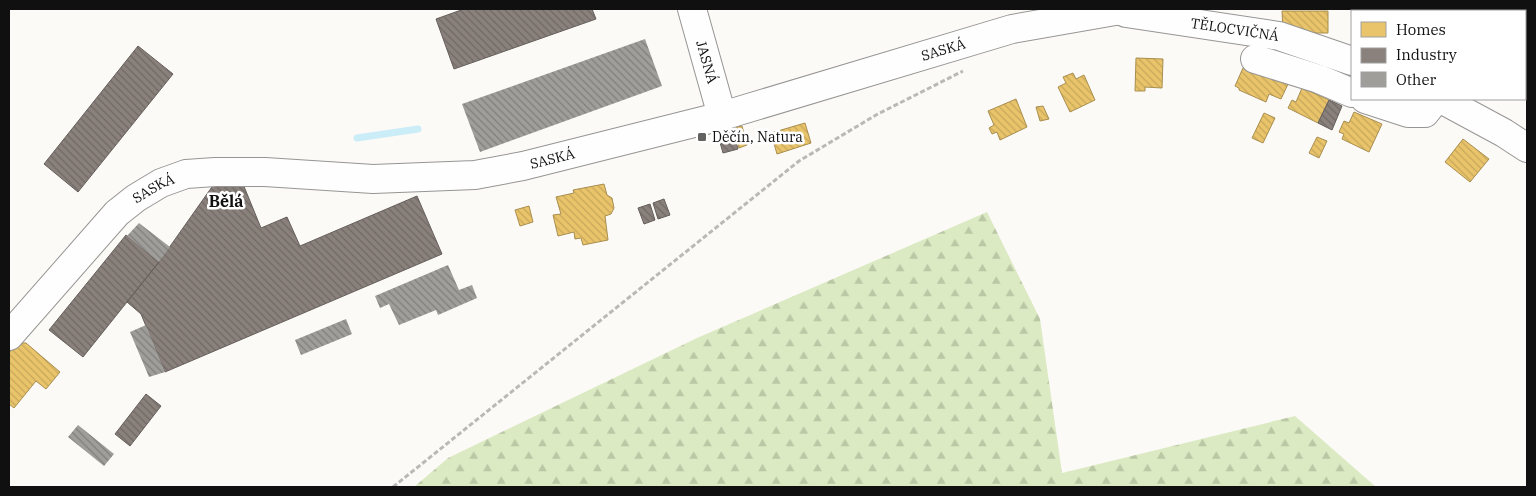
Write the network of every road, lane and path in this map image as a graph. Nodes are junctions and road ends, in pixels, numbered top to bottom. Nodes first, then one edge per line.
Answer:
1 (692, 9) edge
2 (1147, 9) edge
3 (1115, 11) junction
4 (1254, 59) dead end
5 (1351, 61) edge
6 (970, 68) dead end
7 (1351, 93) edge
8 (1368, 100) edge
9 (1435, 100) edge
10 (1443, 100) edge
11 (722, 116) junction
12 (1527, 148) edge
13 (9, 336) edge
14 (392, 487) edge

1 - 11 street, JASNÁ
2 - 3 street, SASKÁ
3 - 5 street, TĚLOCVIČNÁ
3 - 11 street, SASKÁ
4 - 7 street, TĚLOCVIČNÁ
6 - 14 path
8 - 9 street
10 - 12 street
11 - 13 street, SASKÁ

